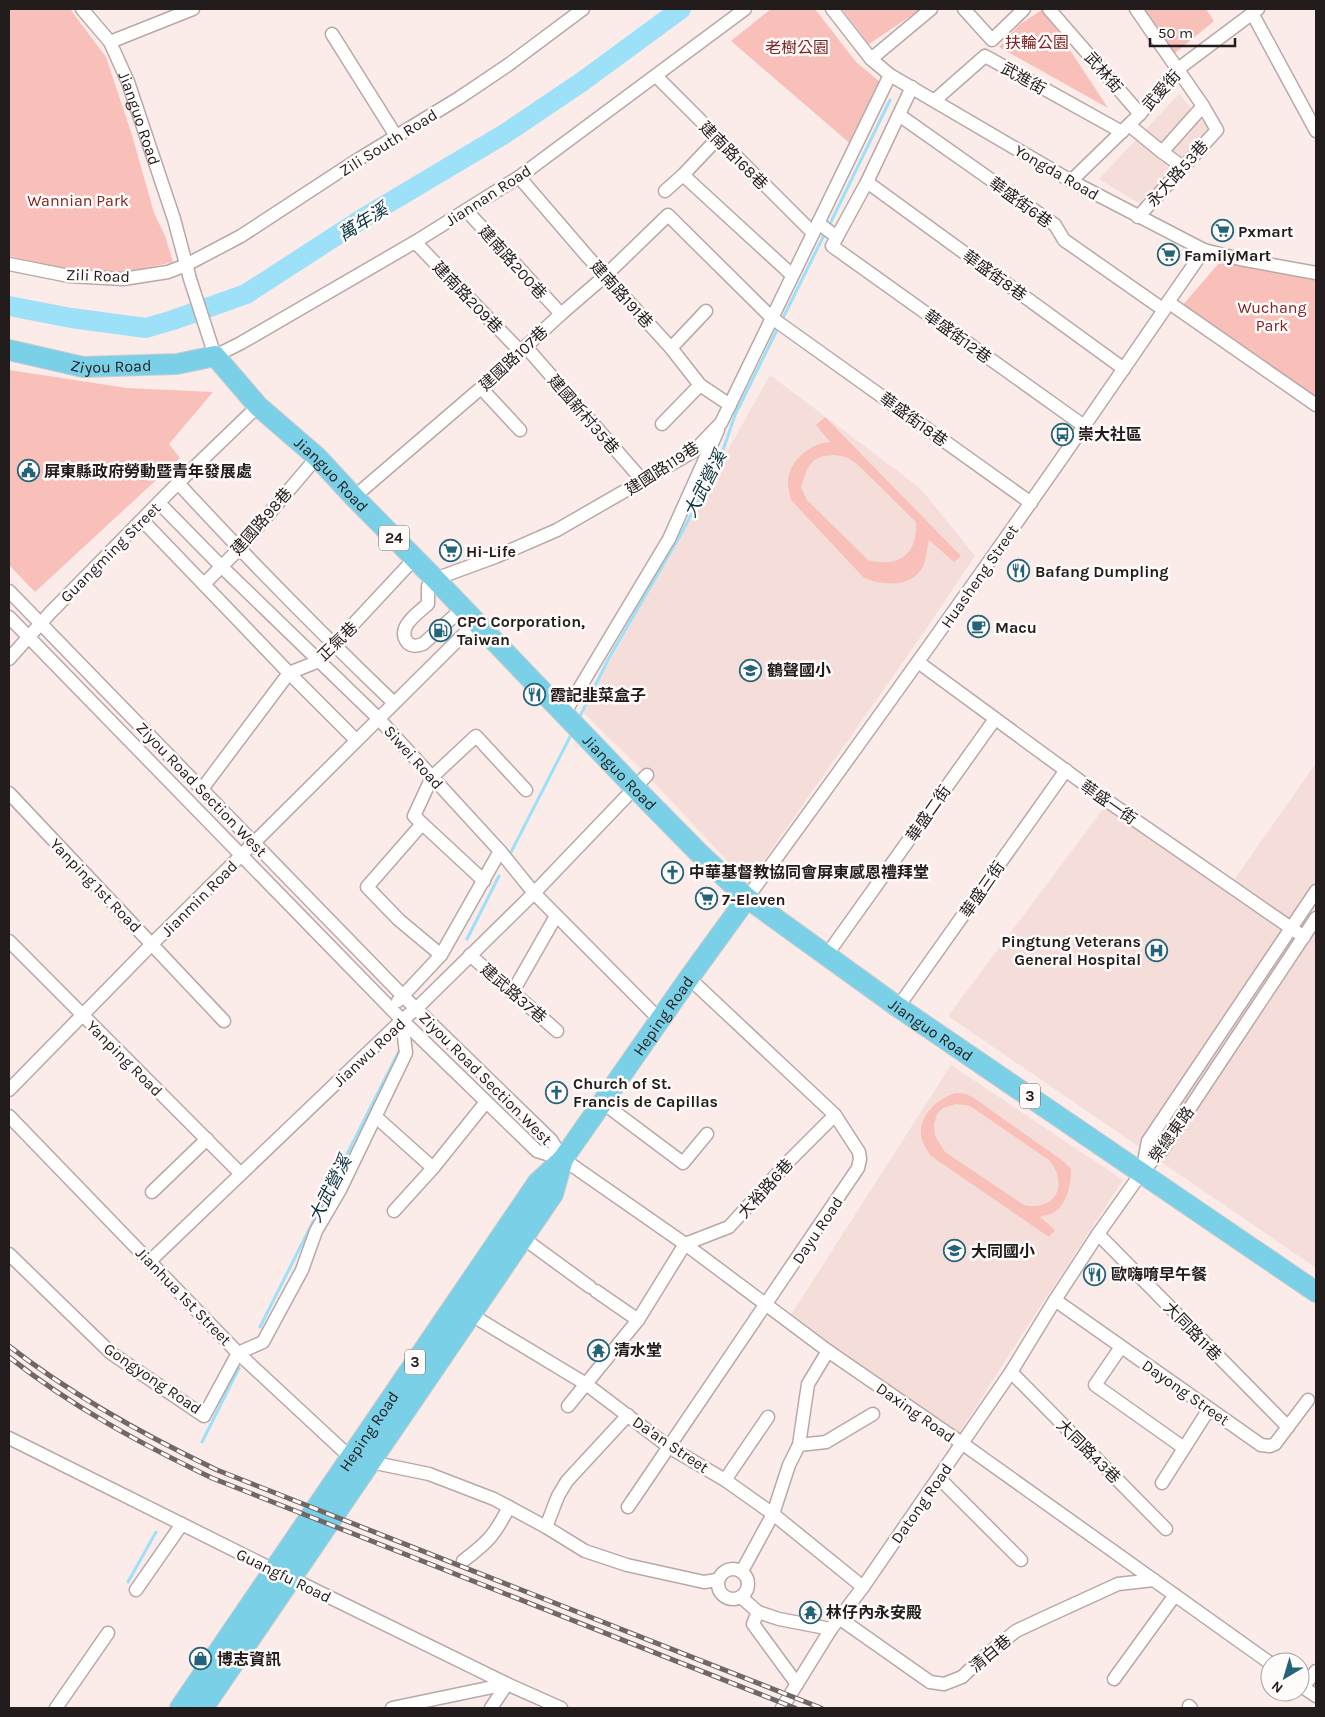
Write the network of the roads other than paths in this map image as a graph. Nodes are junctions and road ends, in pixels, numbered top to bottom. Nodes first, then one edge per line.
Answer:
1 (82, 9) edge
2 (193, 9) edge
3 (583, 9) edge
4 (745, 9) edge
5 (832, 9) edge
6 (931, 9) edge
7 (964, 9) edge
8 (1024, 9) edge
9 (1049, 9) edge
10 (1136, 9) edge
11 (1255, 11) edge
12 (332, 34) dead end
13 (992, 40) junction
14 (110, 42) junction
15 (985, 56) junction
16 (871, 59) junction
17 (1178, 69) junction
18 (890, 75) junction
19 (656, 76) junction
20 (912, 87) junction
21 (935, 100) junction
22 (1203, 106) junction
23 (1140, 114) junction
24 (899, 115) junction
25 (1125, 129) junction
26 (1316, 131) edge
27 (396, 136) junction
28 (718, 138) junction
29 (1162, 152) junction
30 (1183, 167) junction
31 (683, 175) junction
32 (519, 177) junction
33 (1071, 181) junction
34 (867, 182) junction
35 (665, 191) dead end
36 (466, 210) junction
37 (668, 214) joint
38 (1138, 217) junction
39 (825, 233) junction
40 (415, 242) junction
41 (1204, 250) junction
42 (9, 264) edge
43 (186, 265) junction
44 (1316, 273) edge
45 (792, 275) junction
46 (605, 276) junction
47 (1166, 306) junction
48 (706, 311) dead end
49 (560, 314) junction
50 (772, 318) junction
51 (671, 348) junction
52 (523, 349) junction
53 (9, 350) edge
54 (215, 356) junction
55 (1124, 369) junction
56 (700, 385) junction
57 (481, 388) junction
58 (730, 405) junction
59 (1316, 405) edge
60 (258, 406) junction
61 (662, 424) dead end
62 (721, 424) junction
63 (1084, 426) junction
64 (520, 430) dead end
65 (317, 457) junction
66 (643, 481) junction
67 (178, 484) junction
68 (354, 497) junction
69 (1031, 502) junction
70 (159, 503) junction
71 (142, 520) junction
72 (239, 549) junction
73 (415, 558) junction
74 (221, 566) junction
75 (435, 579) junction
76 (204, 584) junction
77 (9, 591) edge
78 (469, 615) junction
79 (9, 617) edge
80 (40, 624) junction
81 (29, 638) junction
82 (334, 646) junction
83 (9, 659) edge
84 (320, 661) junction
85 (918, 662) junction
86 (289, 673) junction
87 (394, 703) junction
88 (378, 718) junction
89 (995, 718) junction
90 (571, 722) junction
91 (356, 740) junction
92 (1066, 770) junction
93 (432, 777) junction
94 (641, 782) junction
95 (202, 789) junction
96 (526, 790) dead end
97 (9, 793) edge
98 (422, 824) junction
99 (255, 843) junction
100 (242, 856) junction
101 (505, 857) junction
102 (484, 881) junction
103 (1316, 891) edge
104 (534, 893) junction
105 (747, 898) junction
106 (556, 916) junction
107 (1316, 918) edge
108 (1292, 928) junction
109 (1304, 936) junction
110 (9, 941) edge
111 (152, 944) junction
112 (441, 955) junction
113 (470, 955) junction
114 (826, 956) junction
115 (689, 978) junction
116 (512, 993) junction
117 (403, 996) junction
118 (898, 1007) junction
119 (391, 1008) junction
120 (416, 1009) junction
121 (83, 1016) junction
122 (1230, 1019) junction
123 (402, 1020) junction
124 (660, 1020) junction
125 (224, 1021) dead end
126 (1243, 1028) junction
127 (557, 1030) dead end
128 (9, 1090) edge
129 (486, 1102) junction
130 (602, 1103) junction
131 (835, 1115) junction
132 (9, 1116) edge
133 (376, 1116) junction
134 (707, 1134) dead end
135 (208, 1140) junction
136 (563, 1159) junction
137 (433, 1168) junction
138 (1142, 1172) junction
139 (242, 1174) junction
140 (152, 1192) dead end
141 (394, 1211) dead end
142 (1098, 1234) junction
143 (523, 1238) junction
144 (685, 1244) junction
145 (9, 1254) edge
146 (150, 1261) junction
147 (1316, 1292) edge
148 (1055, 1300) junction
149 (766, 1304) junction
150 (470, 1314) junction
151 (638, 1320) junction
152 (1122, 1347) junction
153 (828, 1351) junction
154 (238, 1353) junction
155 (1011, 1372) junction
156 (586, 1384) junction
157 (1308, 1400) dead end
158 (568, 1406) dead end
159 (1208, 1409) junction
160 (873, 1414) dead end
161 (628, 1415) junction
162 (768, 1417) dead end
163 (1288, 1427) junction
164 (9, 1438) edge
165 (963, 1444) junction
166 (799, 1445) junction
167 (669, 1446) junction
168 (1184, 1448) junction
169 (350, 1458) junction
170 (370, 1463) junction
171 (939, 1478) junction
172 (725, 1480) junction
173 (1162, 1483) dead end
174 (509, 1507) junction
175 (628, 1507) dead end
176 (773, 1514) junction
177 (182, 1524) junction
178 (546, 1527) junction
179 (1166, 1529) dead end
180 (1021, 1560) dead end
181 (462, 1561) dead end
182 (274, 1570) junction
183 (742, 1572) junction
184 (292, 1579) junction
185 (718, 1580) junction
186 (1154, 1580) junction
187 (862, 1587) junction
188 (136, 1590) dead end
189 (1175, 1595) junction
190 (741, 1597) junction
191 (758, 1612) junction
192 (839, 1618) junction
193 (831, 1629) junction
194 (108, 1633) dead end
195 (1260, 1656) edge
196 (1114, 1679) dead end
197 (507, 1684) junction
198 (797, 1684) junction
199 (56, 1708) edge
200 (180, 1708) edge
201 (203, 1708) edge
202 (392, 1708) edge
203 (491, 1708) edge
204 (561, 1708) edge
205 (782, 1708) edge

1 - 14 street, Jianguo Road
2 - 14 street
3 - 27 street, Zili South Road
4 - 19 street, Jiannan Road
5 - 16 street, Yongda Road
6 - 16 street
7 - 13 street
8 - 13 street
9 - 23 street, 武林街
10 - 17 street
11 - 17 street, 武愛街
11 - 26 street
12 - 27 street
13 - 15 street
14 - 43 street, Jianguo Road
15 - 21 street, 武進街
15 - 25 street, 武進街
16 - 18 street, Yongda Road
17 - 22 street
17 - 23 street, 武愛街
18 - 20 street, Yongda Road
18 - 39 street, 建國路119巷
19 - 28 street, 建南路168巷
19 - 32 street, Jiannan Road
20 - 21 street, Yongda Road
20 - 24 street
21 - 33 street, Yongda Road
22 - 29 street
22 - 30 street, 永大路53巷
23 - 25 street, 武愛街
24 - 34 street
24 - 47 street, 華盛街6巷
25 - 29 street, 武進街
25 - 33 street, 武愛街
27 - 43 street, Zili South Road
28 - 31 street
28 - 39 street, 建南路168巷
29 - 30 street, 武進街
30 - 38 street, 永大路53巷
31 - 35 street
31 - 45 street
32 - 36 street, Jiannan Road
32 - 46 street, 建南路191巷
33 - 38 street, Yongda Road
34 - 39 street
34 - 55 street, 華盛街8巷
36 - 40 street, Jiannan Road
36 - 49 street, 建南路200巷
37 - 46 street, 建國路107巷
37 - 50 street, 華盛街18巷
38 - 41 street, Yongda Road
39 - 45 street, 建國路119巷
39 - 63 street, 華盛街12巷
40 - 52 street, 建南路209巷
40 - 54 street, Jiannan Road
41 - 44 street, Yongda Road
41 - 47 street, Huasheng Street
42 - 43 street, Zili Road
43 - 54 street, Jianguo Road
45 - 50 street, 建國路119巷
46 - 49 street, 建國路107巷
46 - 51 street, 建南路191巷
47 - 55 street, Huasheng Street
47 - 59 street, 華盛街6巷
48 - 51 street
49 - 52 street, 建國路107巷
50 - 58 street, 建國路119巷
50 - 69 street, 華盛街18巷
51 - 56 street, 建南路191巷
52 - 57 street, 建國路107巷
52 - 66 street, 建國新村35巷
53 - 54 main road, Ziyou Road
54 - 60 main road, Jianguo Road / 24
55 - 63 street, Huasheng Street
56 - 58 street, 建南路191巷
56 - 61 street
57 - 64 street
57 - 68 street, 建國路107巷
58 - 62 street, 建國路119巷
60 - 65 main road, Jianguo Road / 24
60 - 67 street, Guangming Street
62 - 66 street, 建國路119巷
62 - 90 street
63 - 69 street, Huasheng Street
65 - 68 main road, Jianguo Road / 24
65 - 72 street, 建國路98巷
66 - 75 street, 建國路119巷
67 - 70 street, Guangming Street
67 - 72 street, Siwei Road
68 - 73 main road, Jianguo Road / 24
69 - 85 street, Huasheng Street
70 - 71 street, Guangming Street
70 - 74 street, Siwei Road
71 - 76 street
71 - 80 street, Guangming Street
72 - 74 street, 建國路98巷
72 - 82 street, Siwei Road
73 - 75 main road, Jianguo Road / 24
73 - 82 street, 正氣巷
74 - 76 street, 建國路98巷
74 - 84 street, Siwei Road
75 - 78 main road, Jianguo Road / 24
75 - 78 street
76 - 86 street
77 - 80 street, Ziyou Road Section West
78 - 87 street, Jianmin Road
78 - 90 main road, Jianguo Road / 24
79 - 81 street, Ziyou Road Section West
80 - 81 street, Guangming Street
80 - 95 street, Ziyou Road Section West
81 - 83 street, Guangming Street
81 - 100 street, Ziyou Road Section West
82 - 84 street, 正氣巷
82 - 87 street, Siwei Road
84 - 86 street, 正氣巷
84 - 88 street, Siwei Road
85 - 89 street, 華盛一街
85 - 105 street, Huasheng Street
86 - 91 street
86 - 95 street
87 - 88 street, Jianmin Road
88 - 91 street, Jianmin Road
88 - 93 street, Siwei Road
89 - 92 street, 華盛一街
89 - 114 street, 華盛二街
90 - 94 main road, Jianguo Road / 24
91 - 99 street, Jianmin Road
92 - 108 street, 華盛一街
92 - 118 street, 華盛三街
93 - 96 street
93 - 98 street
93 - 101 street, Siwei Road
94 - 104 street, Jianwu Road
94 - 105 main road, Jianguo Road / 24
95 - 99 street, Ziyou Road Section West
97 - 111 street, Yanping 1st Road
98 - 102 street
98 - 112 street
99 - 100 street, Jianmin Road
99 - 117 street, Ziyou Road Section West
100 - 111 street, Jianmin Road
100 - 119 street, Ziyou Road Section West
101 - 102 street
101 - 104 street, Siwei Road
102 - 112 street
103 - 108 street, 榮總東路
104 - 106 street, Siwei Road
104 - 113 street, Jianwu Road
105 - 114 main road, Jianguo Road / 3
105 - 115 main road, Heping Road / 3
106 - 116 street
106 - 124 street, Siwei Road
107 - 109 street, 榮總東路
108 - 109 street, 華盛一街
108 - 122 street, 榮總東路
109 - 126 street, 榮總東路
110 - 121 street, Yanping Road
111 - 121 street, Jianmin Road
111 - 125 street, Yanping 1st Road
112 - 117 street
113 - 116 street, 建武路37巷
113 - 120 street, Jianwu Road
114 - 118 main road, Jianguo Road / 3
115 - 124 main road, Heping Road / 3
115 - 131 street, Dayu Road
116 - 127 street, 建武路37巷
117 - 119 street
117 - 120 street, Ziyou Road Section West
118 - 138 main road, Jianguo Road / 3
119 - 123 street, Ziyou Road Section West
120 - 123 street, Jianwu Road
120 - 136 street, Ziyou Road Section West
121 - 128 street, Jianmin Road
121 - 135 street, Yanping Road
122 - 126 street
122 - 138 street, 榮總東路
123 - 129 street, Ziyou Road Section West
123 - 133 street
123 - 139 street, Jianwu Road
124 - 130 main road, Heping Road / 3
126 - 138 street, 榮總東路
129 - 136 street, Ziyou Road Section West
129 - 137 street
130 - 134 street
130 - 136 main road, Heping Road / 3
131 - 144 street, 大裕路6巷
131 - 149 street, Dayu Road
132 - 146 street, Jianhua 1st Street
133 - 137 street
133 - 154 street
135 - 139 street, Yanping Road
135 - 140 street
136 - 143 main road, Heping Road / 3
136 - 144 street, Daxing Road
136 - 169 main road, Heping Road / 3
137 - 141 street
138 - 142 street, Datong Road
138 - 147 main road, Jianguo Road / 3
139 - 146 street, Jianwu Road
142 - 148 street, Datong Road
142 - 163 street, 大同路11巷
143 - 150 main road, Heping Road / 3
143 - 151 street
144 - 149 street, Daxing Road
144 - 151 street
145 - 154 street, Gongyong Road
146 - 154 street, Jianhua 1st Street
148 - 152 street, Dayong Street
148 - 155 street, Datong Road
149 - 153 street, Daxing Road
149 - 167 street, Dayu Road
150 - 156 street, Da'an Street
150 - 170 main road, Heping Road / 3
151 - 156 street
152 - 159 street, Dayong Street
152 - 168 street
153 - 165 street, Daxing Road
153 - 166 street
154 - 169 street, Jianhua 1st Street
155 - 165 street, Datong Road
155 - 179 street, 大同路43巷
156 - 158 street
156 - 161 street, Da'an Street
157 - 163 street, Dayong Street
159 - 163 street, Dayong Street
159 - 168 street
160 - 166 street
161 - 167 street, Da'an Street
161 - 178 street
162 - 172 street
164 - 177 street, Guangfu Road
165 - 171 street, Datong Road
165 - 186 street, Daxing Road
166 - 176 street
167 - 172 street, Da'an Street
167 - 175 street, Dayu Road
168 - 173 street
169 - 170 street, Jianhua 1st Street
169 - 182 main road, Heping Road / 3
170 - 174 street, Jianhua 1st Street
170 - 184 main road, Heping Road / 3
171 - 180 street
171 - 187 street, Datong Road
172 - 176 street, Da'an Street
174 - 178 street, Jianhua 1st Street
174 - 181 street
176 - 183 street
176 - 187 street, Da'an Street
177 - 182 street, Guangfu Road
177 - 188 street
178 - 185 street, Jianhua 1st Street
182 - 184 street, Guangfu Road
182 - 200 main road, Heping Road / 3
183 - 185 street
183 - 190 street
184 - 197 street, Guangfu Road
184 - 201 main road, Heping Road / 3
185 - 190 street
186 - 189 street, Daxing Road
186 - 192 street, 清白巷
187 - 192 street, Datong Road
189 - 195 street, Daxing Road
189 - 196 street
190 - 191 street
191 - 193 street
191 - 198 street
192 - 193 street, Datong Road
193 - 198 street, Datong Road
194 - 199 street
197 - 202 street
197 - 203 street
197 - 204 street, Guangfu Road
198 - 205 street, Datong Road

